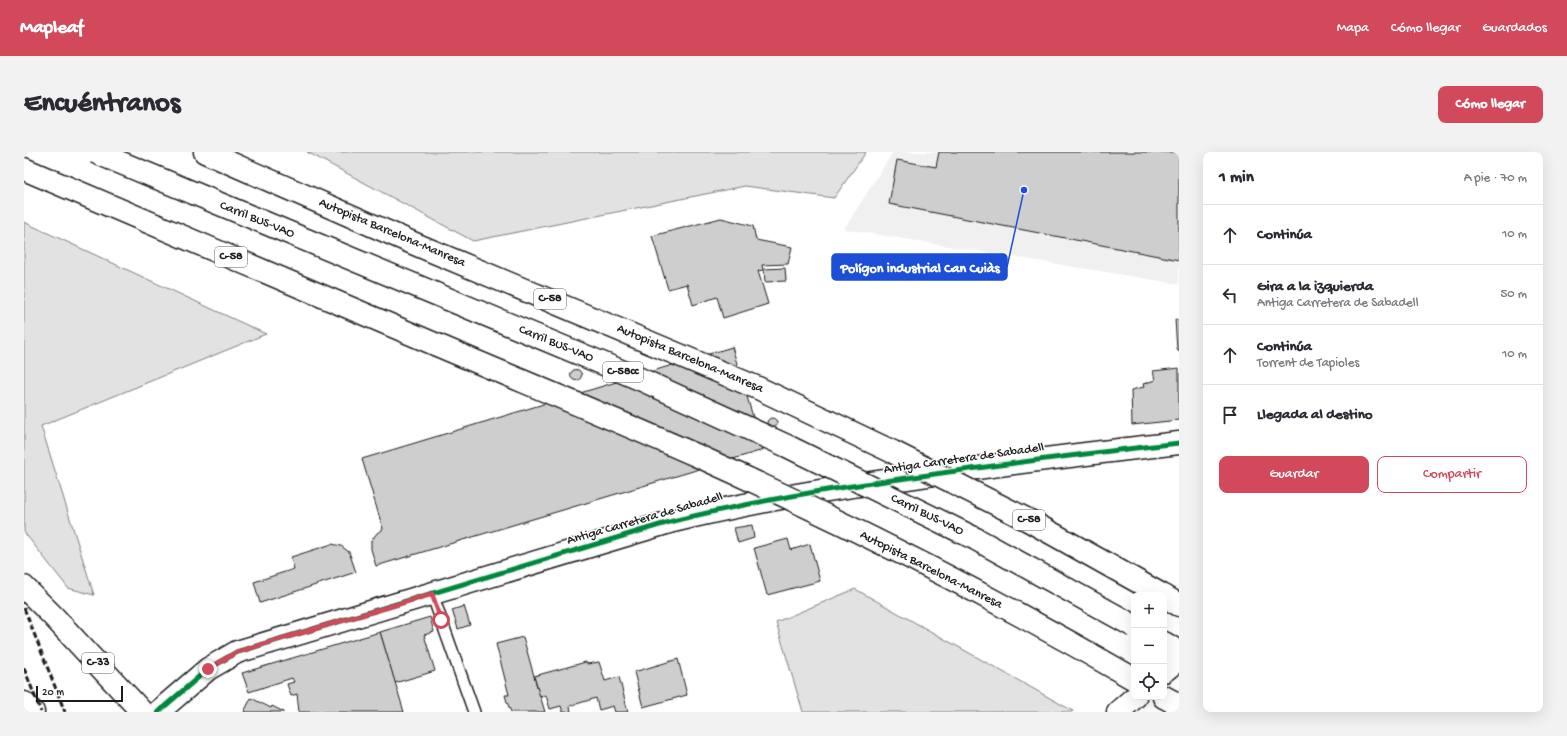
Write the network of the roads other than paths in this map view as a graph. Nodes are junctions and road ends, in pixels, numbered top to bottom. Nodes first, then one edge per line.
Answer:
1 (96, 152) edge
2 (205, 152) edge
3 (24, 169) edge
4 (1179, 444) edge
5 (24, 580) edge
6 (24, 588) edge
7 (1156, 592) edge
8 (432, 594) junction
9 (1167, 598) edge
10 (1179, 605) edge
11 (53, 616) junction
12 (1131, 624) edge
13 (1167, 645) edge
14 (1179, 652) edge
15 (1179, 659) edge
16 (1167, 669) edge
17 (1131, 677) edge
18 (1167, 699) edge
19 (1132, 700) edge
20 (24, 702) edge
21 (1179, 705) edge
22 (33, 712) edge
23 (142, 712) edge
24 (158, 712) edge
25 (474, 712) edge
26 (1118, 712) edge

1 - 12 main road, Carril BUS-VAO / C-58cc, bridge
2 - 7 main road, Autopista Barcelona-Manresa / C-58, bridge
3 - 17 main road, Autopista Barcelona-Manresa / C-58, bridge
4 - 8 main road, Antiga Carretera de Sabadell
5 - 11 main road
6 - 11 main road, C-33
8 - 24 main road, Antiga Carretera de Sabadell
8 - 25 lane
9 - 10 main road, Autopista Barcelona-Manresa / C-58
11 - 23 main road, C-33
13 - 14 main road
15 - 16 main road
18 - 21 main road
19 - 26 main road
20 - 22 main road

